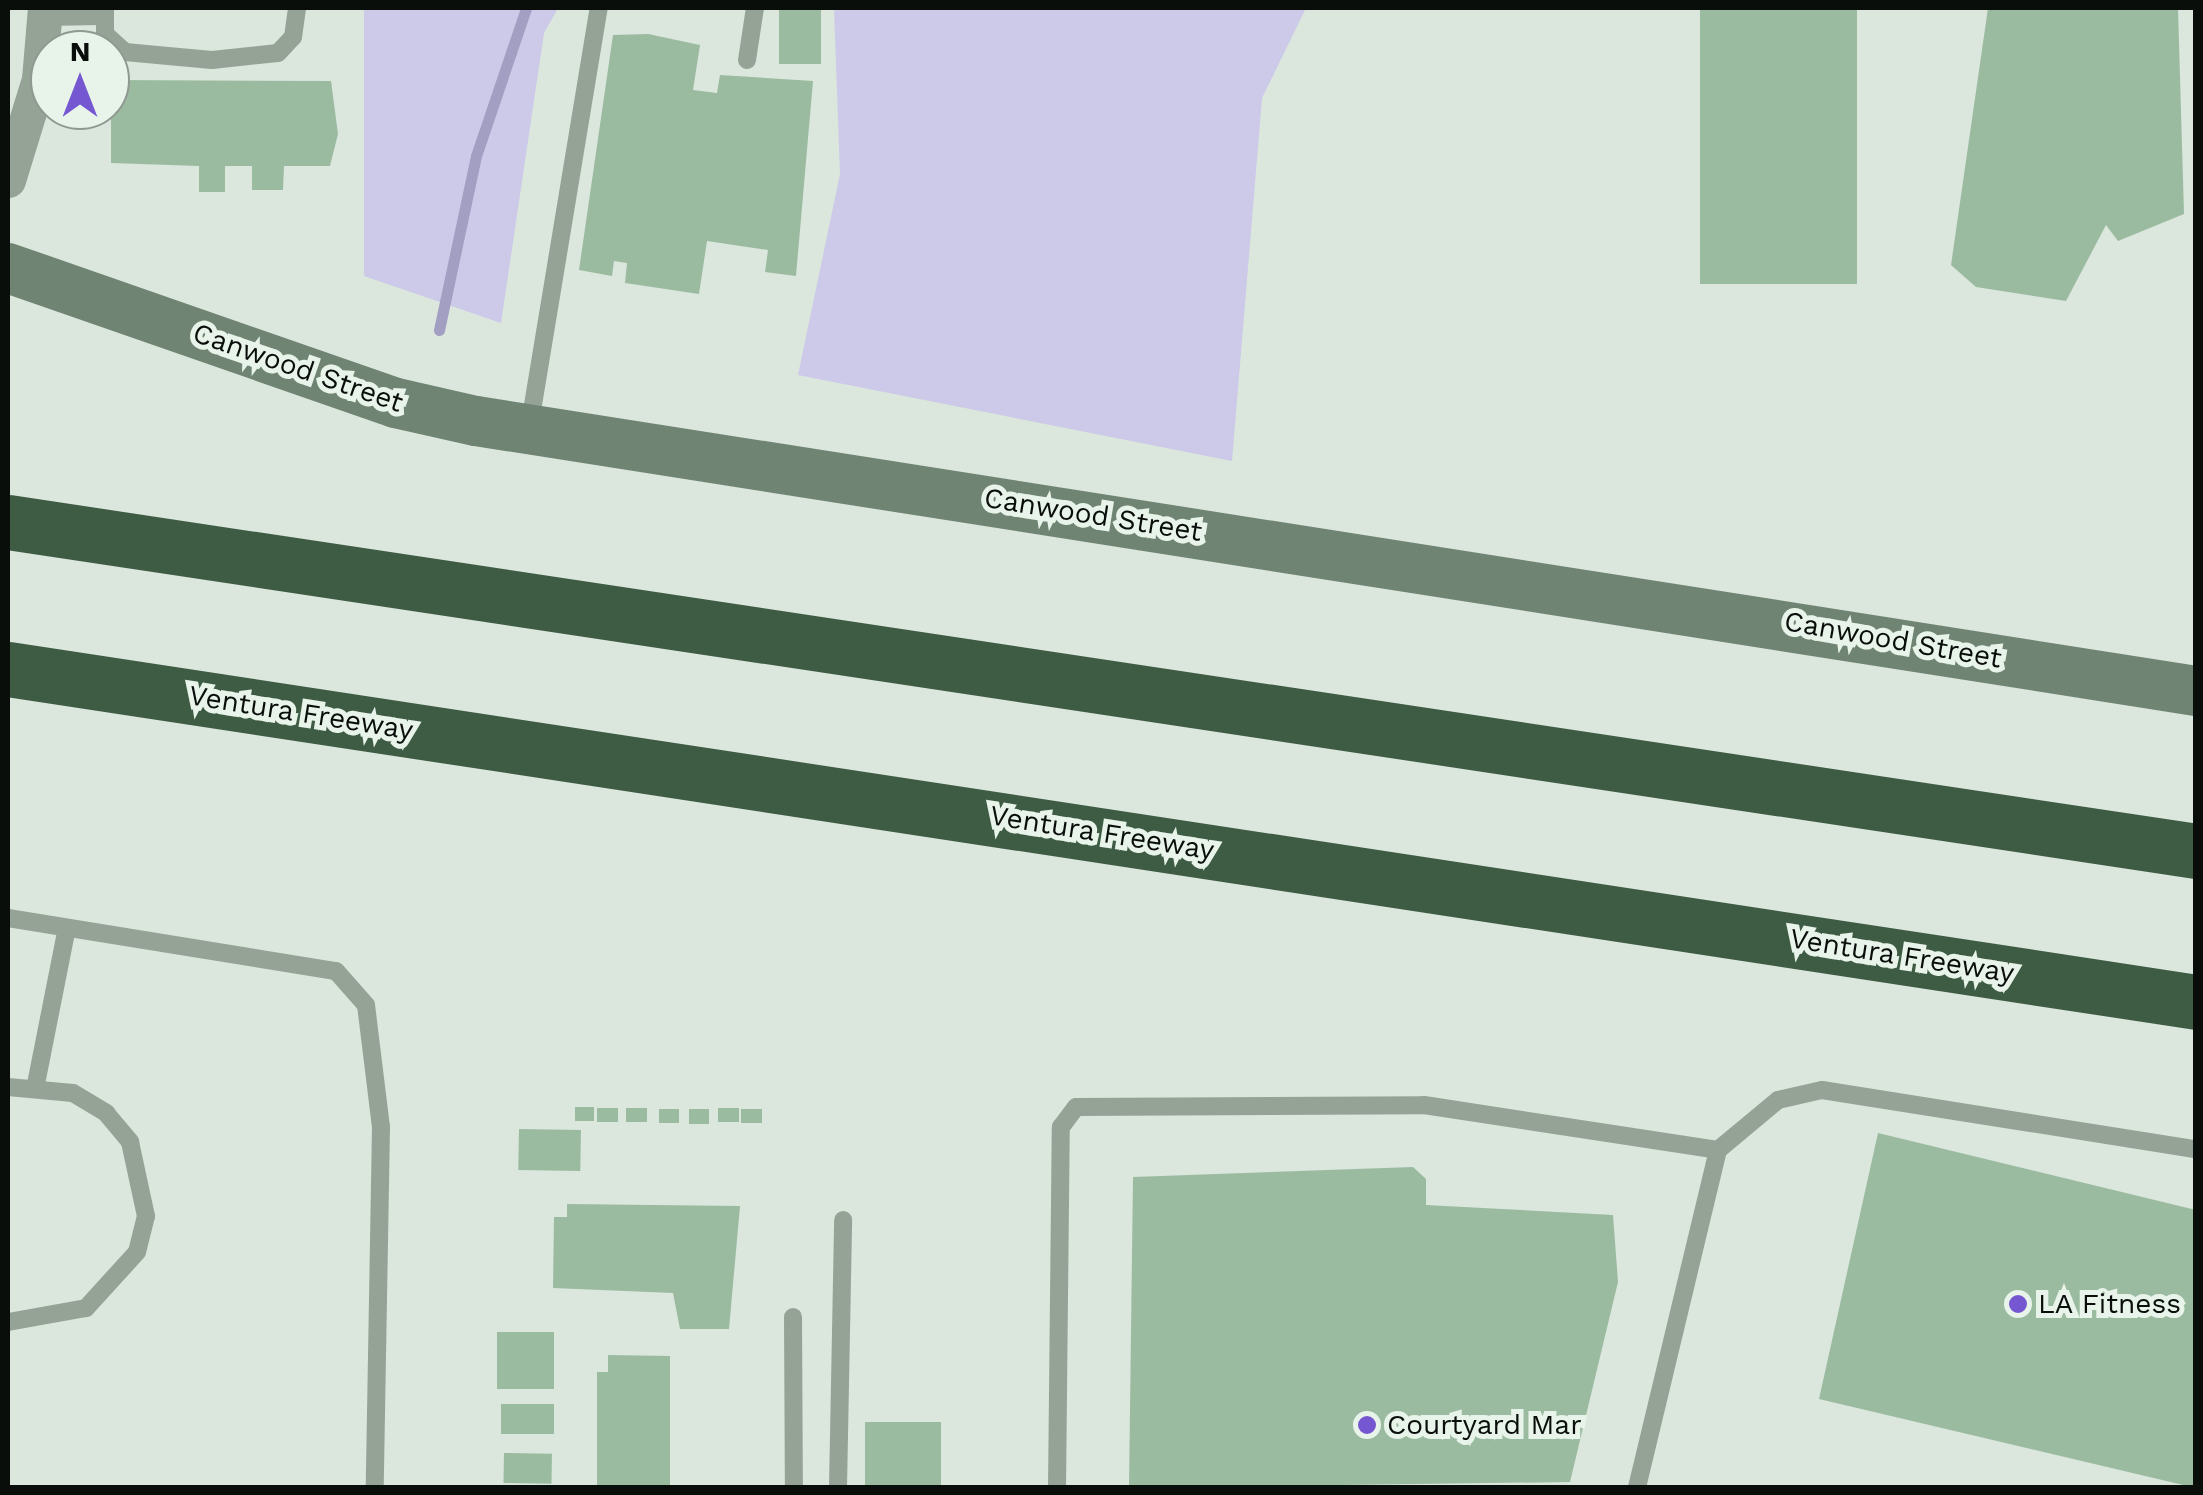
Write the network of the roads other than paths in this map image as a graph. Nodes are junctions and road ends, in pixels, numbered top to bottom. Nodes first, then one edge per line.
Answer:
1 (297, 8) edge
2 (599, 8) edge
3 (756, 8) edge
4 (45, 12) edge
5 (103, 12) edge
6 (747, 60) dead end
7 (8, 180) edge
8 (8, 268) edge
9 (529, 429) junction
10 (8, 522) edge
11 (8, 669) edge
12 (2196, 691) edge
13 (2196, 851) edge
14 (8, 918) edge
15 (67, 928) junction
16 (2196, 1002) edge
17 (36, 1084) junction
18 (8, 1086) edge
19 (2196, 1149) edge
20 (1718, 1150) junction
21 (842, 1220) dead end
22 (793, 1317) dead end
23 (8, 1322) edge
24 (375, 1488) edge
25 (794, 1488) edge
26 (838, 1488) edge
27 (1057, 1488) edge
28 (1637, 1488) edge

1 - 5 lane
2 - 9 lane
3 - 6 lane
4 - 5 lane
4 - 7 street
8 - 9 street, Canwood Street
9 - 12 street, Canwood Street
10 - 13 highway
11 - 16 highway, Ventura Freeway
14 - 15 lane
15 - 17 lane
15 - 24 lane
17 - 18 lane
17 - 23 lane
19 - 20 lane
20 - 27 lane
20 - 28 lane
21 - 26 lane
22 - 25 lane

